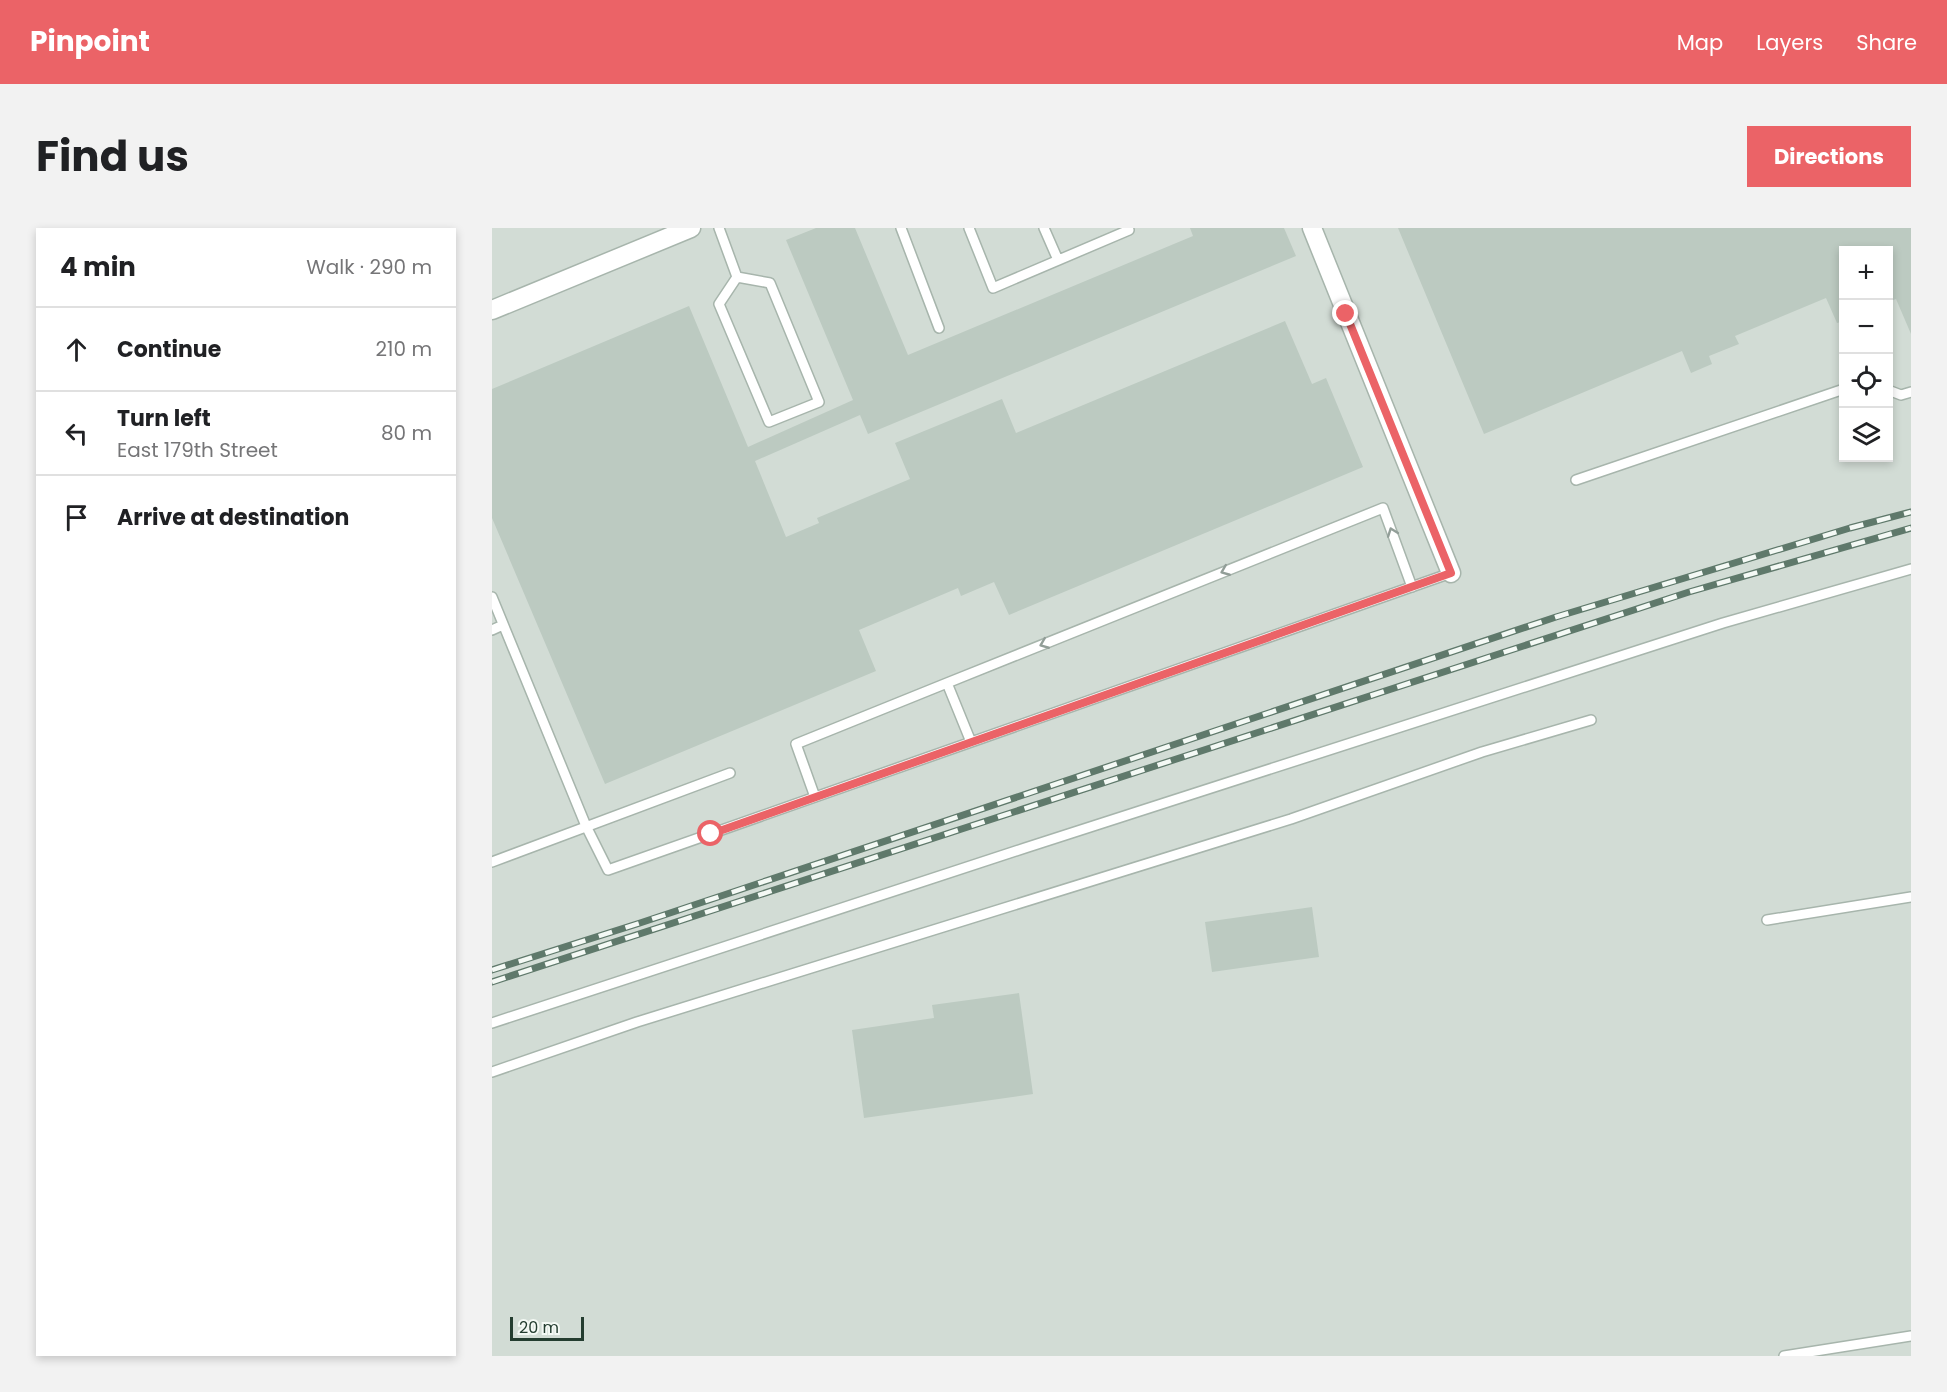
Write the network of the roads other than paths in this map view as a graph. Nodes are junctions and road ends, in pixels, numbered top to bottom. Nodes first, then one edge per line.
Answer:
1 (691, 228) edge
2 (719, 228) edge
3 (901, 228) edge
4 (969, 228) edge
5 (1044, 228) edge
6 (1128, 228) edge
7 (1312, 228) edge
8 (1059, 260) junction
9 (737, 277) junction
10 (492, 310) edge
11 (939, 328) dead end
12 (1839, 392) edge
13 (1893, 392) edge
14 (1911, 392) edge
15 (1576, 480) dead end
16 (1911, 569) edge
17 (1451, 573) joint
18 (1412, 586) junction
19 (492, 597) edge
20 (504, 625) junction
21 (492, 630) edge
22 (947, 683) junction
23 (1591, 720) dead end
24 (971, 742) junction
25 (730, 773) dead end
26 (815, 797) junction
27 (586, 826) junction
28 (492, 862) edge
29 (1911, 897) edge
30 (1767, 920) dead end
31 (492, 1023) edge
32 (492, 1072) edge
33 (1911, 1336) edge
34 (1784, 1356) edge

1 - 10 street
2 - 9 lane
3 - 11 lane
4 - 8 lane
5 - 8 lane
6 - 8 lane
7 - 17 street
9 - 9 lane
12 - 15 lane
13 - 14 lane
16 - 31 lane
17 - 18 lane
18 -> 22 lane
18 - 24 lane
19 - 20 lane
20 - 21 lane
20 - 27 lane
22 - 24 lane
22 - 26 lane
23 - 32 lane
24 - 26 lane
25 - 27 lane
26 - 27 lane
27 - 28 lane
29 - 30 lane
33 - 34 lane

